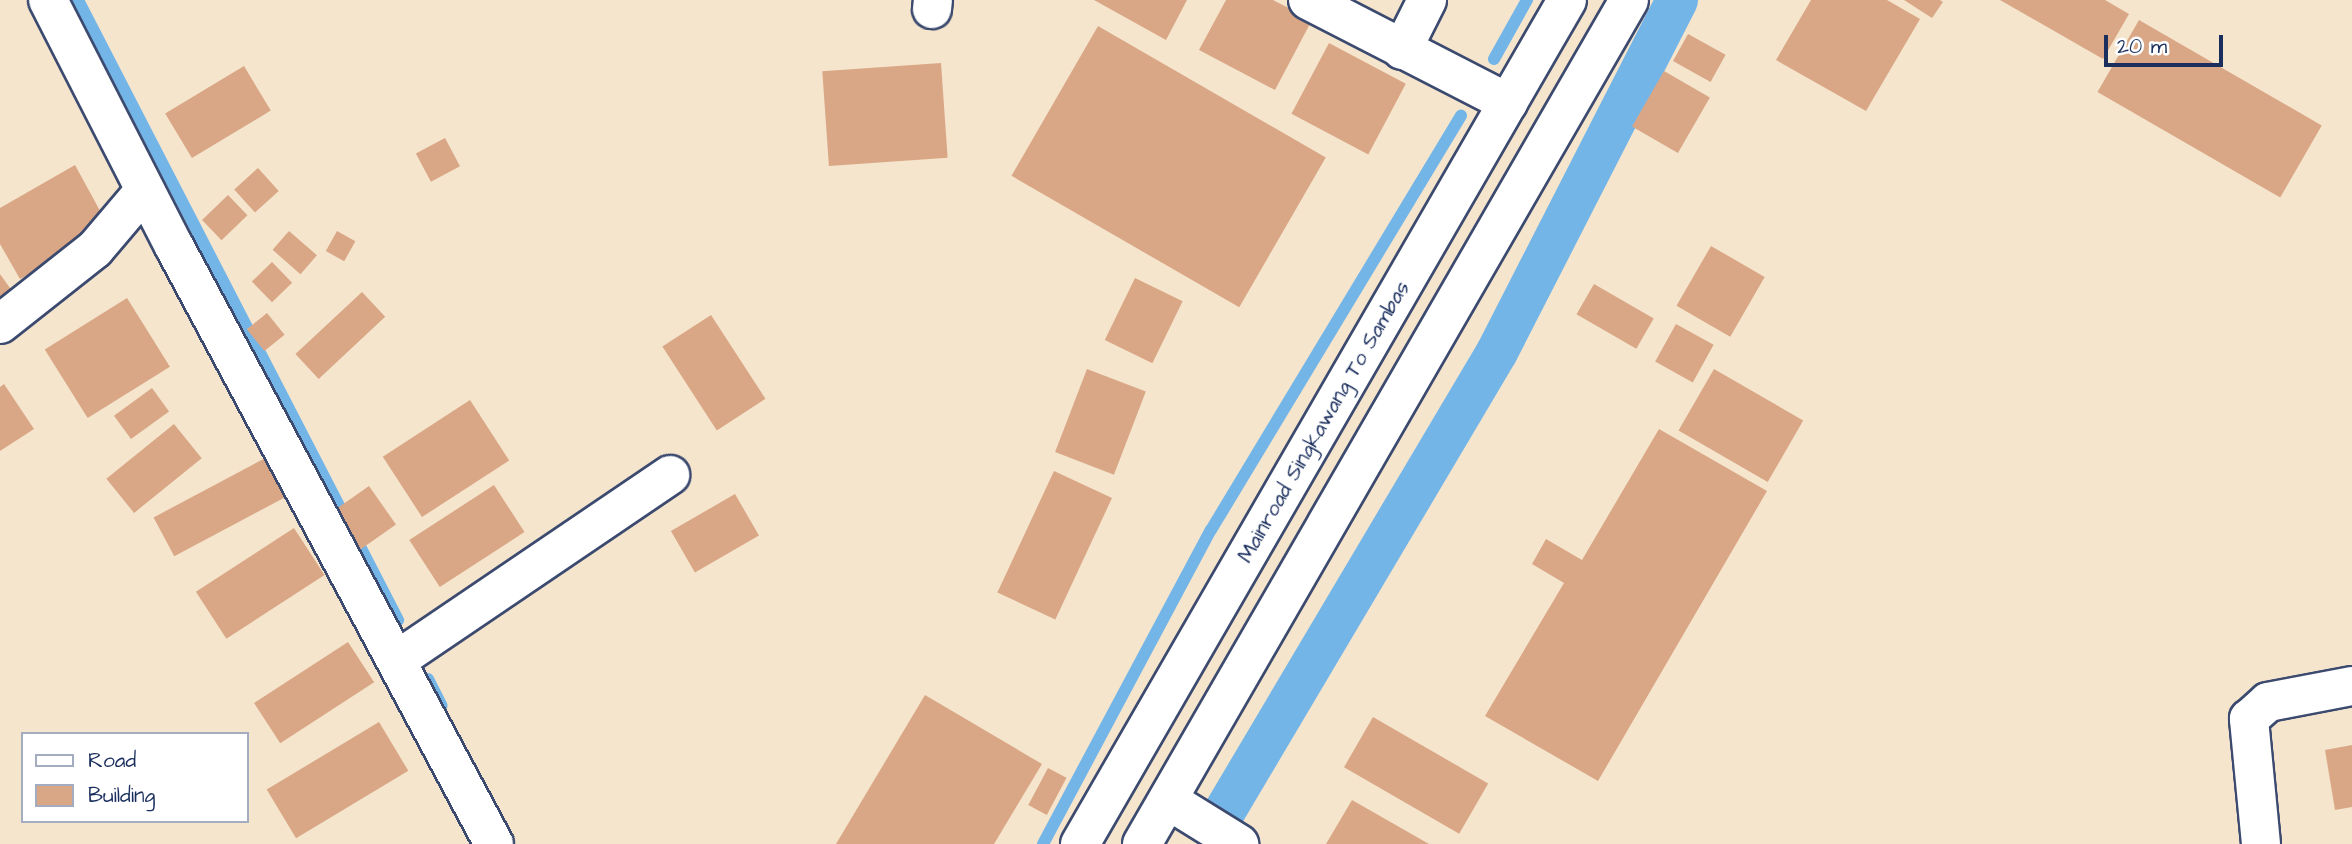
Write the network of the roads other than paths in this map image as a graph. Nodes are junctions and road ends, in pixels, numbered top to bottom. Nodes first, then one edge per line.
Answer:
1 (48, 0) edge
2 (1308, 0) edge
3 (1427, 0) edge
4 (1567, 0) edge
5 (1629, 0) edge
6 (1402, 50) junction
7 (1508, 103) junction
8 (145, 190) junction
9 (0, 324) edge
10 (670, 475) dead end
11 (1234, 576) junction
12 (1277, 605) junction
13 (397, 660) junction
14 (2352, 686) edge
15 (1168, 800) junction
16 (494, 844) edge
17 (1080, 844) edge
18 (1142, 844) edge
19 (1239, 844) edge
20 (2261, 844) edge

1 - 8 main road
2 - 6 main road
3 - 6 main road
4 - 7 main road, Mainroad Singkawang To Sambas
5 - 12 main road
6 - 7 main road
7 - 11 main road, Mainroad Singkawang To Sambas
8 - 9 main road
8 - 13 main road
10 - 13 main road
11 - 12 main road
11 - 17 main road, Mainroad Singkawang To Sambas
12 - 15 main road
13 - 16 main road
14 - 20 main road
15 - 18 main road
15 - 19 main road

